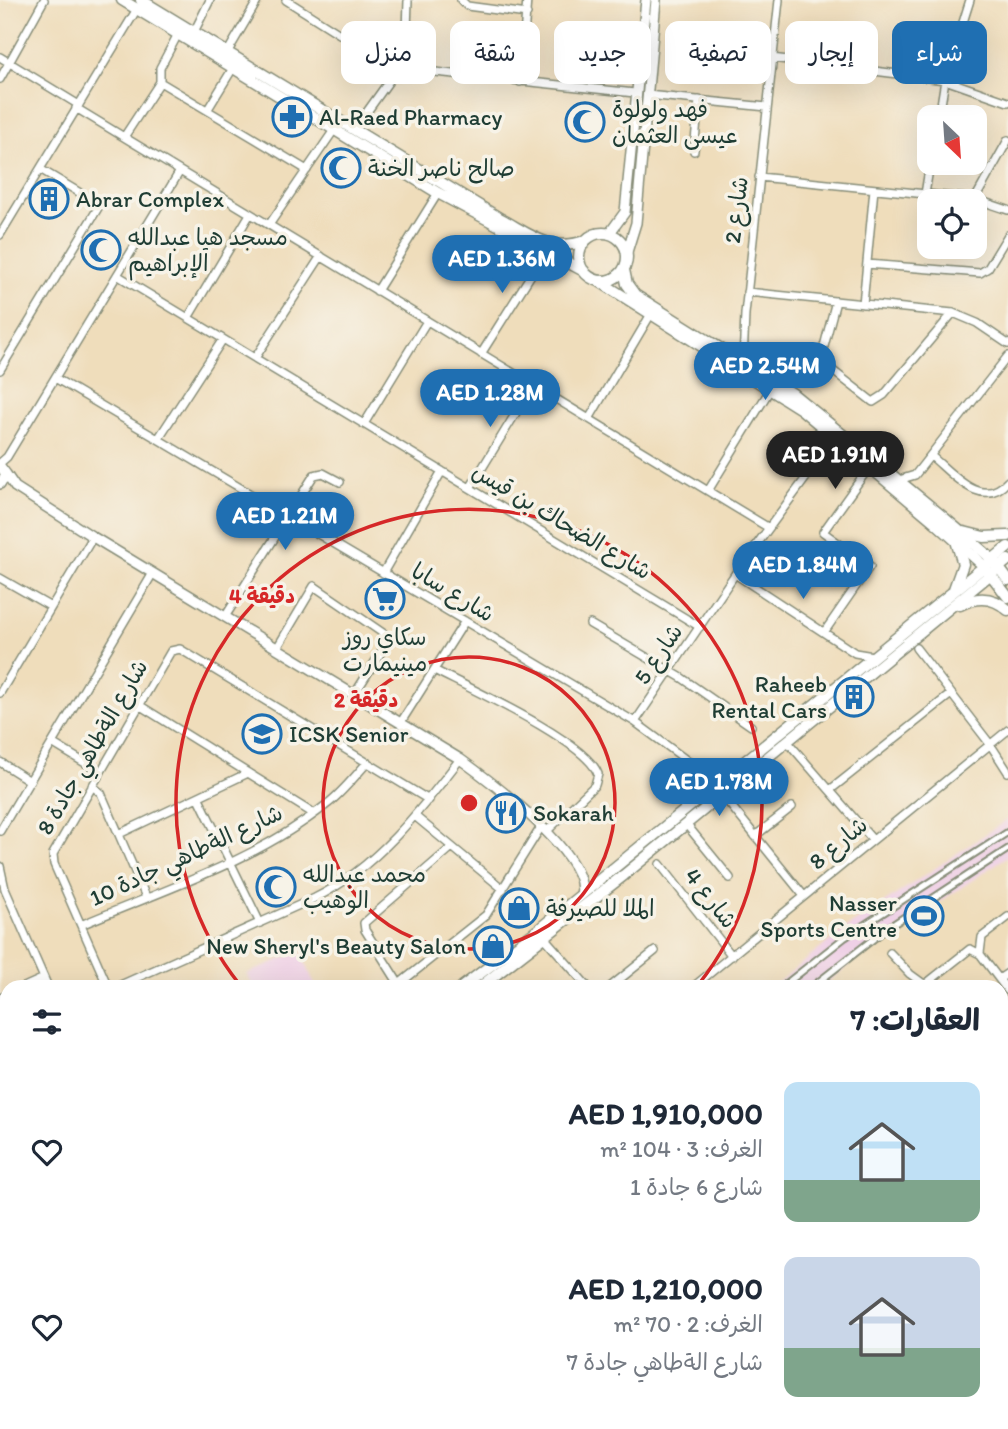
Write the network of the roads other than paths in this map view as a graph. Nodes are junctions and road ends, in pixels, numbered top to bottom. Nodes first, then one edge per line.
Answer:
1 (44, 0) edge
2 (122, 0) edge
3 (209, 0) edge
4 (258, 0) edge
5 (286, 0) edge
6 (408, 0) edge
7 (461, 0) edge
8 (527, 0) edge
9 (646, 0) edge
10 (656, 0) edge
11 (779, 0) edge
12 (970, 0) edge
13 (139, 4) edge
14 (527, 14) junction
15 (407, 21) edge
16 (526, 21) edge
17 (963, 21) edge
18 (194, 32) junction
19 (178, 34) junction
20 (341, 35) edge
21 (228, 53) junction
22 (0, 57) edge
23 (772, 58) junction
24 (10, 62) junction
25 (233, 68) junction
26 (892, 73) edge
27 (0, 79) edge
28 (160, 82) junction
29 (385, 84) edge
30 (540, 84) edge
31 (944, 84) edge
32 (956, 84) edge
33 (635, 93) junction
34 (647, 94) junction
35 (699, 100) junction
36 (1008, 102) edge
37 (941, 105) edge
38 (78, 106) junction
39 (767, 107) junction
40 (208, 109) junction
41 (334, 130) junction
42 (354, 130) junction
43 (124, 137) junction
44 (1008, 141) edge
45 (694, 151) dead end
46 (40, 169) junction
47 (307, 170) junction
48 (180, 171) junction
49 (760, 177) junction
50 (874, 189) junction
51 (981, 189) edge
52 (438, 193) junction
53 (917, 193) edge
54 (987, 203) edge
55 (1008, 210) edge
56 (250, 214) junction
57 (269, 225) junction
58 (609, 234) junction
59 (0, 235) edge
60 (1008, 235) edge
61 (585, 241) junction
62 (546, 251) junction
63 (627, 252) junction
64 (321, 256) junction
65 (867, 264) junction
66 (624, 270) junction
67 (583, 271) junction
68 (117, 275) junction
69 (599, 281) junction
70 (377, 291) junction
71 (747, 292) junction
72 (836, 301) junction
73 (863, 304) junction
74 (953, 313) junction
75 (651, 314) junction
76 (188, 318) junction
77 (427, 321) junction
78 (223, 339) junction
79 (742, 341) junction
80 (1008, 344) edge
81 (727, 352) junction
82 (481, 354) junction
83 (1008, 356) edge
84 (255, 358) junction
85 (744, 362) junction
86 (0, 370) edge
87 (55, 377) junction
88 (533, 385) junction
89 (771, 388) junction
90 (589, 419) junction
91 (364, 424) junction
92 (836, 437) junction
93 (158, 439) junction
94 (931, 456) junction
95 (3, 466) edge
96 (870, 466) junction
97 (442, 471) junction
98 (915, 475) junction
99 (900, 480) junction
100 (1008, 481) edge
101 (340, 482) dead end
102 (0, 485) edge
103 (15, 487) junction
104 (470, 488) junction
105 (708, 491) junction
106 (913, 491) junction
107 (289, 517) junction
108 (769, 528) junction
109 (957, 535) junction
110 (1008, 536) edge
111 (93, 537) junction
112 (1008, 547) edge
113 (1008, 560) edge
114 (992, 568) junction
115 (153, 573) junction
116 (383, 573) junction
117 (735, 574) junction
118 (0, 578) edge
119 (1008, 580) edge
120 (953, 592) junction
121 (1008, 597) edge
122 (51, 607) junction
123 (1008, 610) edge
124 (225, 617) junction
125 (935, 619) junction
126 (465, 621) junction
127 (590, 624) dead end
128 (700, 627) junction
129 (825, 631) junction
130 (277, 648) junction
131 (916, 648) dead end
132 (855, 653) junction
133 (873, 656) junction
134 (434, 670) junction
135 (670, 671) junction
136 (854, 672) junction
137 (0, 693) edge
138 (354, 695) junction
139 (951, 695) junction
140 (139, 705) junction
141 (401, 722) junction
142 (635, 722) junction
143 (751, 726) dead end
144 (1008, 730) edge
145 (787, 741) junction
146 (52, 743) junction
147 (990, 744) junction
148 (460, 759) junction
149 (0, 762) edge
150 (367, 763) junction
151 (100, 772) junction
152 (1008, 772) edge
153 (248, 773) junction
154 (30, 781) junction
155 (92, 786) junction
156 (715, 786) junction
157 (830, 790) junction
158 (723, 795) junction
159 (199, 798) junction
160 (429, 800) junction
161 (792, 807) dead end
162 (314, 814) junction
163 (416, 817) junction
164 (686, 824) junction
165 (543, 830) junction
166 (0, 831) edge
167 (1008, 832) edge
168 (119, 834) junction
169 (755, 836) junction
170 (872, 839) junction
171 (452, 847) junction
172 (1008, 849) edge
173 (230, 861) junction
174 (660, 864) dead end
175 (0, 866) edge
176 (578, 872) junction
177 (603, 877) junction
178 (730, 878) dead end
179 (3, 887) edge
180 (503, 889) junction
181 (581, 895) junction
182 (804, 896) junction
183 (146, 897) junction
184 (1008, 917) edge
185 (260, 923) junction
186 (81, 925) junction
187 (541, 934) junction
188 (655, 951) dead end
189 (890, 953) dead end
190 (980, 954) junction
191 (732, 956) junction
192 (1008, 973) edge
193 (44, 978) joint
194 (999, 979) joint
195 (40, 980) edge
196 (105, 980) edge
197 (138, 980) edge
198 (396, 980) edge
199 (404, 980) edge
200 (472, 980) edge
201 (488, 980) edge
202 (582, 980) edge
203 (619, 980) edge
204 (702, 980) edge
205 (791, 980) edge
206 (821, 980) edge
207 (917, 980) edge
208 (932, 980) edge

1 - 24 street
2 - 13 main road
3 - 18 street
4 - 21 street
5 - 20 street
6 - 15 street
7 - 14 street
8 - 14 street
9 - 33 street
10 - 34 street
11 - 23 street, شارع 2
12 - 17 street
13 - 18 main road
13 - 19 main road
13 - 38 street
14 - 16 street
18 - 21 main road
19 - 25 main road
19 - 28 street
21 - 42 main road
22 - 24 street
23 - 26 street
23 - 39 street, شارع 2
24 - 27 street
24 - 38 street
25 - 40 street
25 - 41 main road
28 - 40 street
28 - 43 street
29 - 42 street
30 - 33 street
31 - 37 street
32 - 36 street
33 - 58 street
34 - 35 street
34 - 63 street
35 - 39 street
35 - 45 street
38 - 43 street
38 - 46 street
39 - 49 street, شارع 2
40 - 47 street
41 - 47 street
41 - 52 main road
42 - 61 main road
43 - 48 street
44 - 51 street
46 - 59 street
46 - 86 street
47 - 57 street
48 - 56 street
48 - 68 street
49 - 50 street
49 - 71 street, شارع 2
50 - 53 street
50 - 65 street
52 - 62 main road
52 - 70 street
54 - 55 street
56 - 57 street
56 - 76 street
57 - 64 street
58 - 61 main road
58 - 63 main road
60 - 65 street
61 - 67 main road
62 - 67 main road
62 - 82 street
63 - 66 main road
64 - 70 street
64 - 84 street
65 - 73 street
66 - 69 main road
66 - 81 main road
67 - 69 main road
68 - 76 street, شارع الضحاك بن قيس
68 - 87 street
69 - 75 main road
70 - 77 street
71 - 72 street
71 - 79 street, شارع 2
72 - 73 street
72 - 74 street
73 - 74 street
74 - 80 street
75 - 89 main road
75 - 90 street
76 - 78 street, شارع الضحاك بن قيس
77 - 82 street
77 - 91 street
78 - 84 street, شارع الضحاك بن قيس
78 - 93 street
79 - 81 street
79 - 85 street, شارع 2
81 - 85 main road
82 - 88 street
83 - 94 street
84 - 91 street, شارع الضحاك بن قيس
85 - 99 main road
87 - 93 street, شارع سابا
87 - 95 street
88 - 90 street
88 - 104 street
89 - 92 main road
89 - 105 street
90 - 105 street
91 - 97 street, شارع الضحاك بن قيس
92 - 96 main road
92 - 108 street, شارع 5
93 - 107 street, شارع سابا
94 - 98 street
94 - 100 street
95 - 102 street
95 - 103 street
96 - 109 main road
96 - 129 street
97 - 104 street, شارع الضحاك بن قيس
97 - 116 street
98 - 99 street
98 - 106 street
99 - 106 main road
101 - 107 street
102 - 103 street
103 - 111 street
104 - 128 street, شارع الضحاك بن قيس
105 - 108 street
106 - 109 main road
107 - 116 street, شارع سابا
107 - 124 street
108 - 117 street, شارع 5
109 - 110 main road
109 - 114 main road
109 - 120 main road
111 - 115 street
111 - 122 street
112 - 114 main road
113 - 114 main road
114 - 119 main road
114 - 120 main road
114 - 121 main road
114 - 125 main road
115 - 124 street
115 - 146 street
116 - 126 street, شارع سابا
117 - 128 street, شارع 5
117 - 129 street
118 - 122 street
120 - 133 main road
122 - 137 street
123 - 125 main road
124 - 130 street
125 - 145 main road
126 - 134 street
126 - 142 street, شارع سابا
127 - 135 street
128 - 135 street, شارع 5
129 - 132 street
130 - 138 street
130 - 138 street
131 - 139 street
132 - 133 street
132 - 136 street
133 - 136 main road
134 - 141 street
134 - 165 street
135 - 142 street, شارع 5
135 - 143 street
136 - 156 main road
138 - 141 street
139 - 147 street
139 - 157 street
140 - 150 street, شارع الةطاهي جادة 8
140 - 151 street, شارع الةطاهي جادة 8
140 - 153 street
141 - 148 street
142 - 156 street, شارع سابا
144 - 147 street, شارع 8
145 - 157 street
145 - 158 main road
146 - 151 street
146 - 154 street
147 - 152 street
147 - 170 street, شارع 8
148 - 160 street
148 - 165 street
149 - 154 street
150 - 160 street, شارع الةطاهي جادة 8
150 - 162 street, شارع الةطاهي جادة 10
151 - 155 street, شارع الةطاهي جادة 8
153 - 159 street
153 - 162 street
154 - 166 street
155 - 168 street
155 - 186 street, شارع الةطاهي جادة 8
156 - 158 street
156 - 177 main road
157 - 170 street
158 - 164 main road
158 - 169 street
159 - 168 street
159 - 173 street
160 - 163 street
161 - 169 street
162 - 173 street, شارع الةطاهي جادة 10
163 - 171 street
163 - 185 street
164 - 178 street
164 - 187 main road
165 - 176 street
165 - 180 street
167 - 205 street
168 - 183 street
169 - 182 street
170 - 182 street, شارع 8
171 - 180 street
171 - 198 street
172 - 206 street
173 - 183 street, شارع الةطاهي جادة 10
173 - 185 street
174 - 191 street, شارع 4
175 - 179 street
176 - 177 street
176 - 181 street
177 - 181 main road
179 - 193 street
180 - 199 street
181 - 187 main road
182 - 191 street, شارع 8
183 - 186 street, شارع الةطاهي جادة 10
184 - 190 street
185 - 197 street
186 - 196 street, شارع الةطاهي جادة 8
187 - 200 main road
187 - 201 main road
187 - 202 street
188 - 203 street
189 - 207 street
190 - 194 street
190 - 208 street
191 - 204 street, شارع 8
192 - 194 street
193 - 195 street

